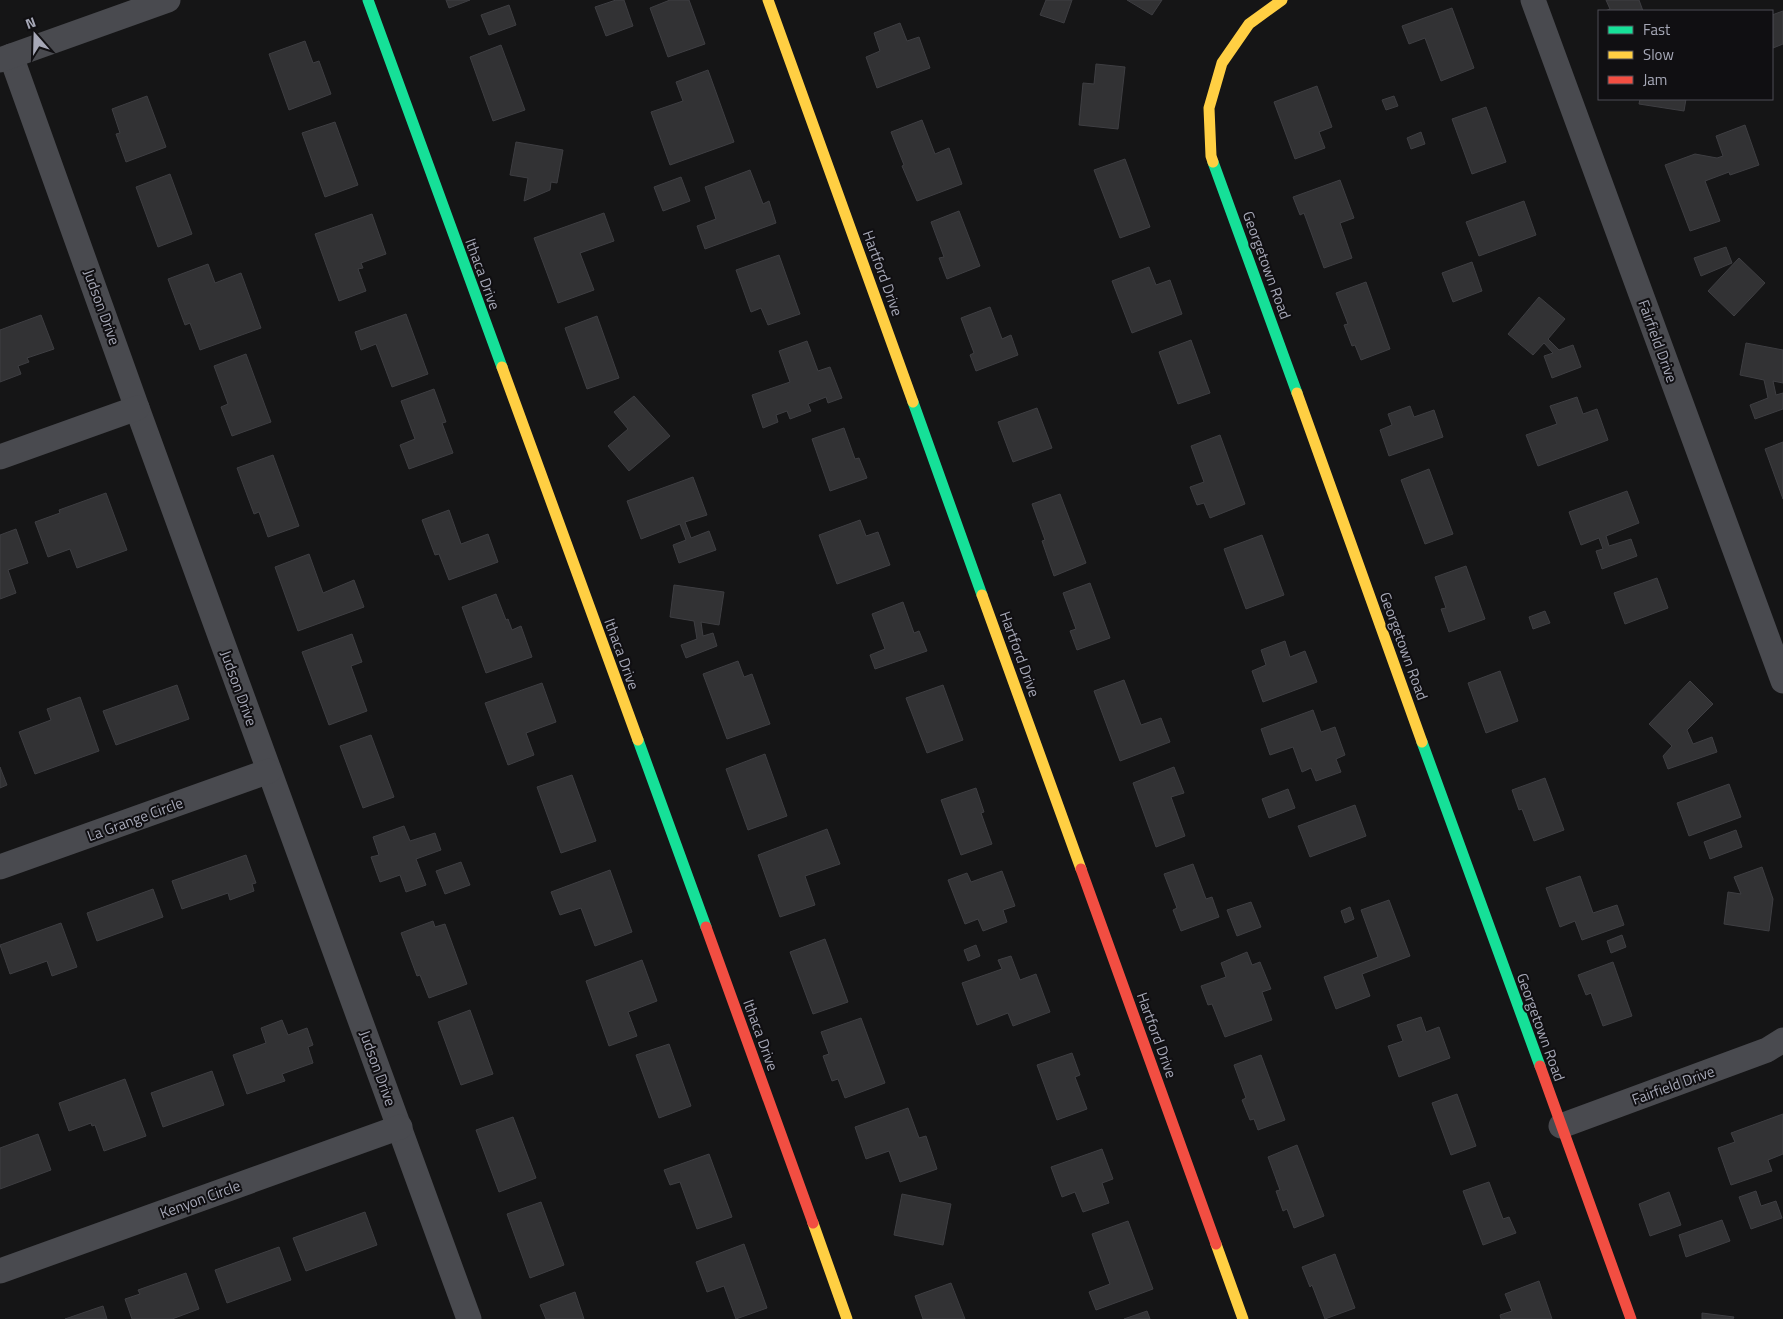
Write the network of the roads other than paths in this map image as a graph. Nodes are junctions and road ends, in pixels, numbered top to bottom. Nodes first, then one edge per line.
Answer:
1 (168, 0) edge
2 (368, 0) edge
3 (768, 0) edge
4 (1282, 0) edge
5 (1533, 0) edge
6 (6, 58) edge
7 (137, 408) junction
8 (0, 458) edge
9 (1783, 681) edge
10 (269, 771) junction
11 (0, 867) edge
12 (1783, 1040) edge
13 (1561, 1126) junction
14 (400, 1127) junction
15 (0, 1271) edge
16 (469, 1319) edge
17 (847, 1319) edge
18 (1243, 1319) edge
19 (1631, 1319) edge

1 - 6 street
2 - 17 street, Ithaca Drive
3 - 18 street, Hartford Drive
4 - 13 street, Georgetown Road
5 - 9 street, Fairfield Drive
6 - 7 street, Judson Drive
7 - 8 street
7 - 10 street, Judson Drive
10 - 11 street, La Grange Circle
10 - 14 street, Judson Drive
12 - 13 street, Fairfield Drive
13 - 19 street, Georgetown Road
14 - 15 street, Kenyon Circle
14 - 16 street, Judson Drive

